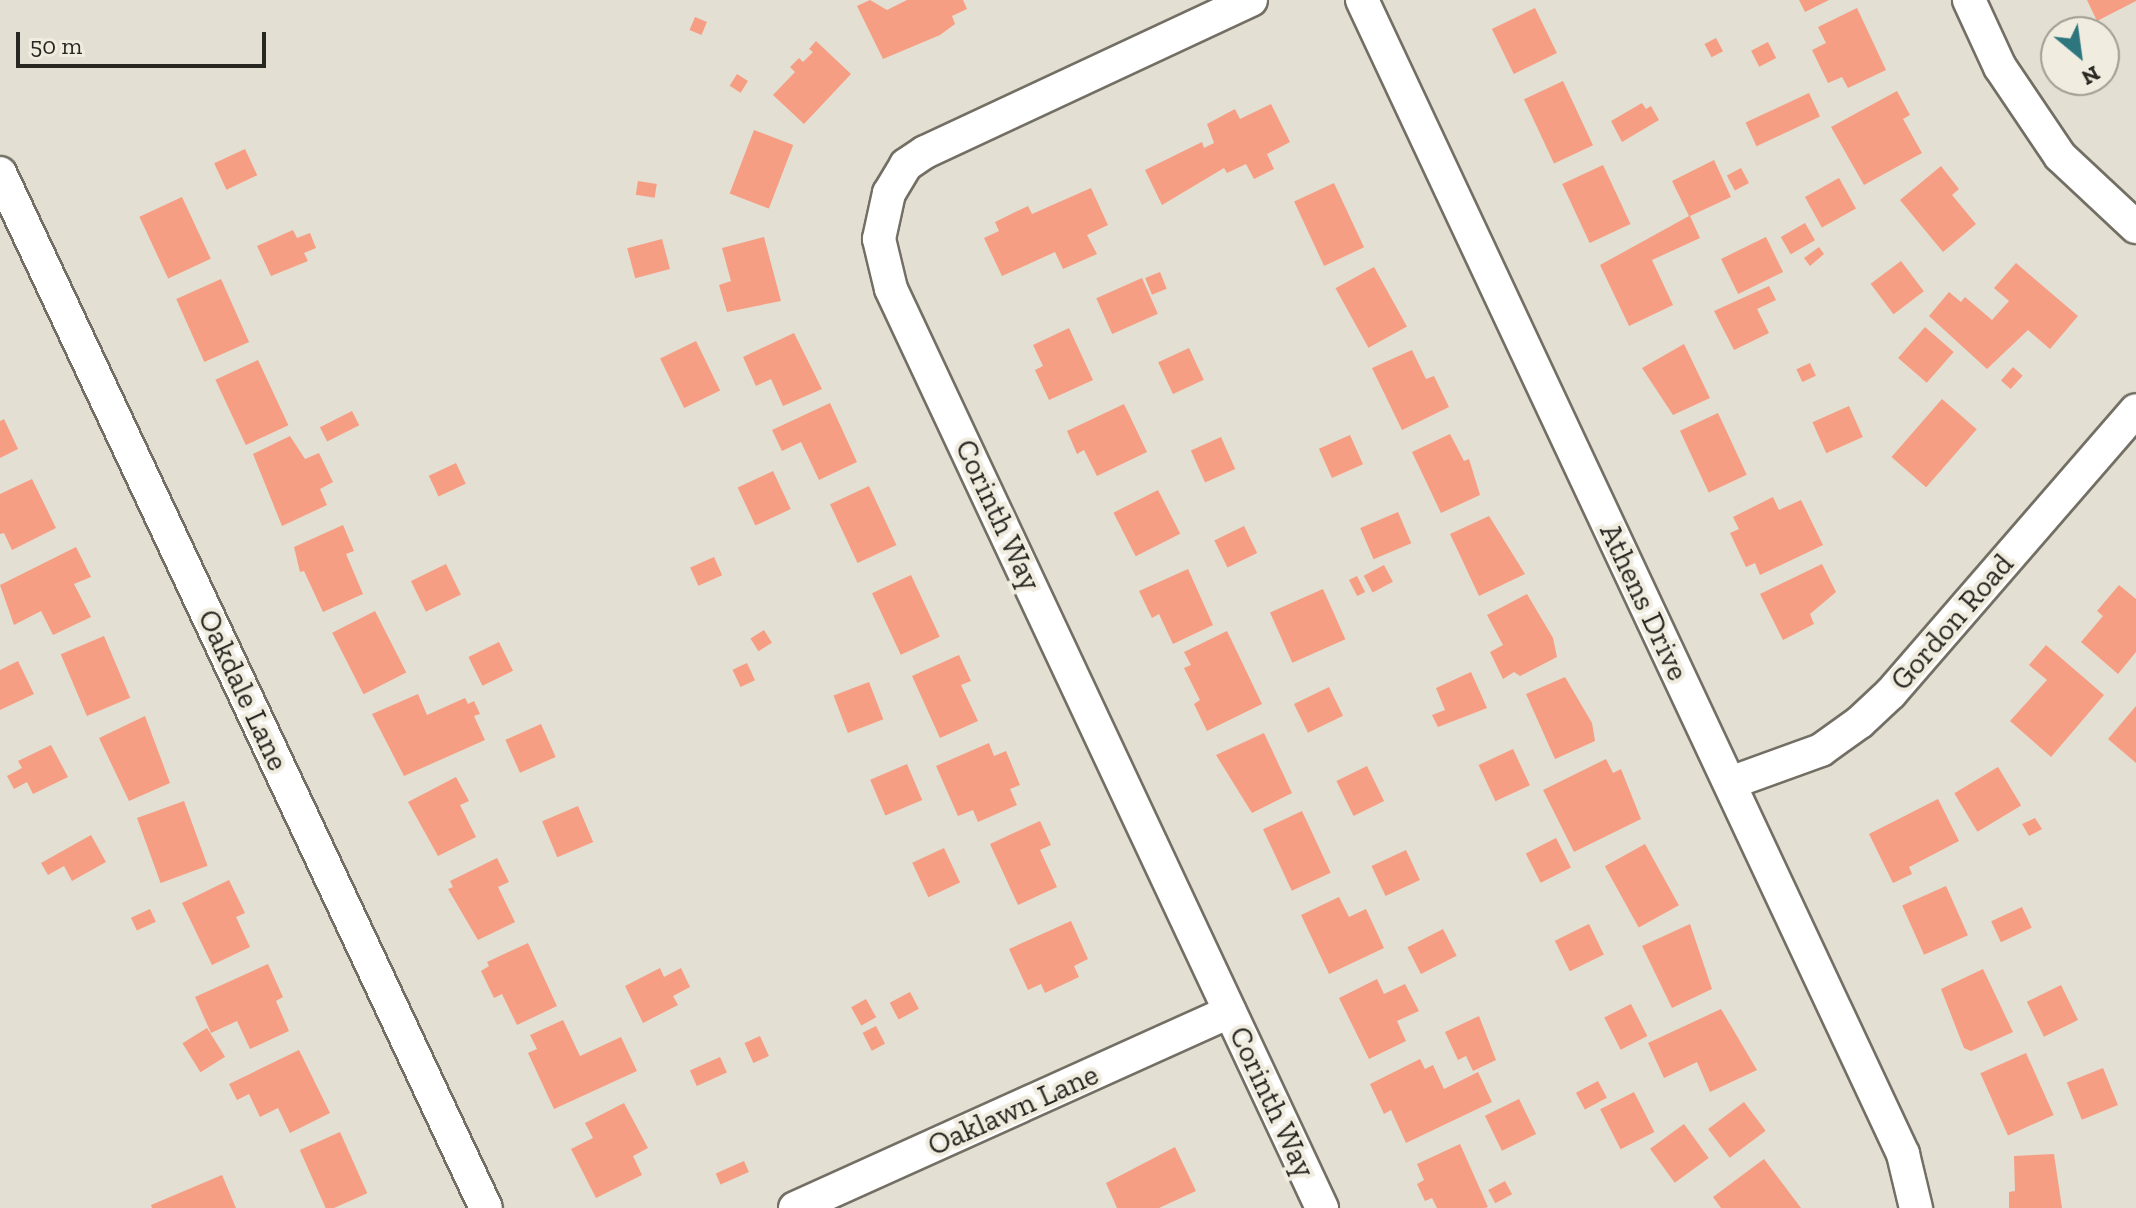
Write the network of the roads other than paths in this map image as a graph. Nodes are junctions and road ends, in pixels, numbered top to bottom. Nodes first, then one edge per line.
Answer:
1 (1251, 0) edge
2 (1362, 0) edge
3 (1969, 0) edge
4 (0, 173) edge
5 (2136, 227) edge
6 (2136, 410) edge
7 (1730, 783) junction
8 (1230, 1012) junction
9 (486, 1208) edge
10 (795, 1208) edge
11 (1322, 1208) edge
12 (1916, 1208) edge

1 - 8 street, Corinth Way
2 - 7 street, Athens Drive
3 - 5 street
4 - 9 street, Oakdale Lane
6 - 7 street, Gordon Road
7 - 12 street, Athens Drive
8 - 10 street, Oaklawn Lane
8 - 11 street, Corinth Way

